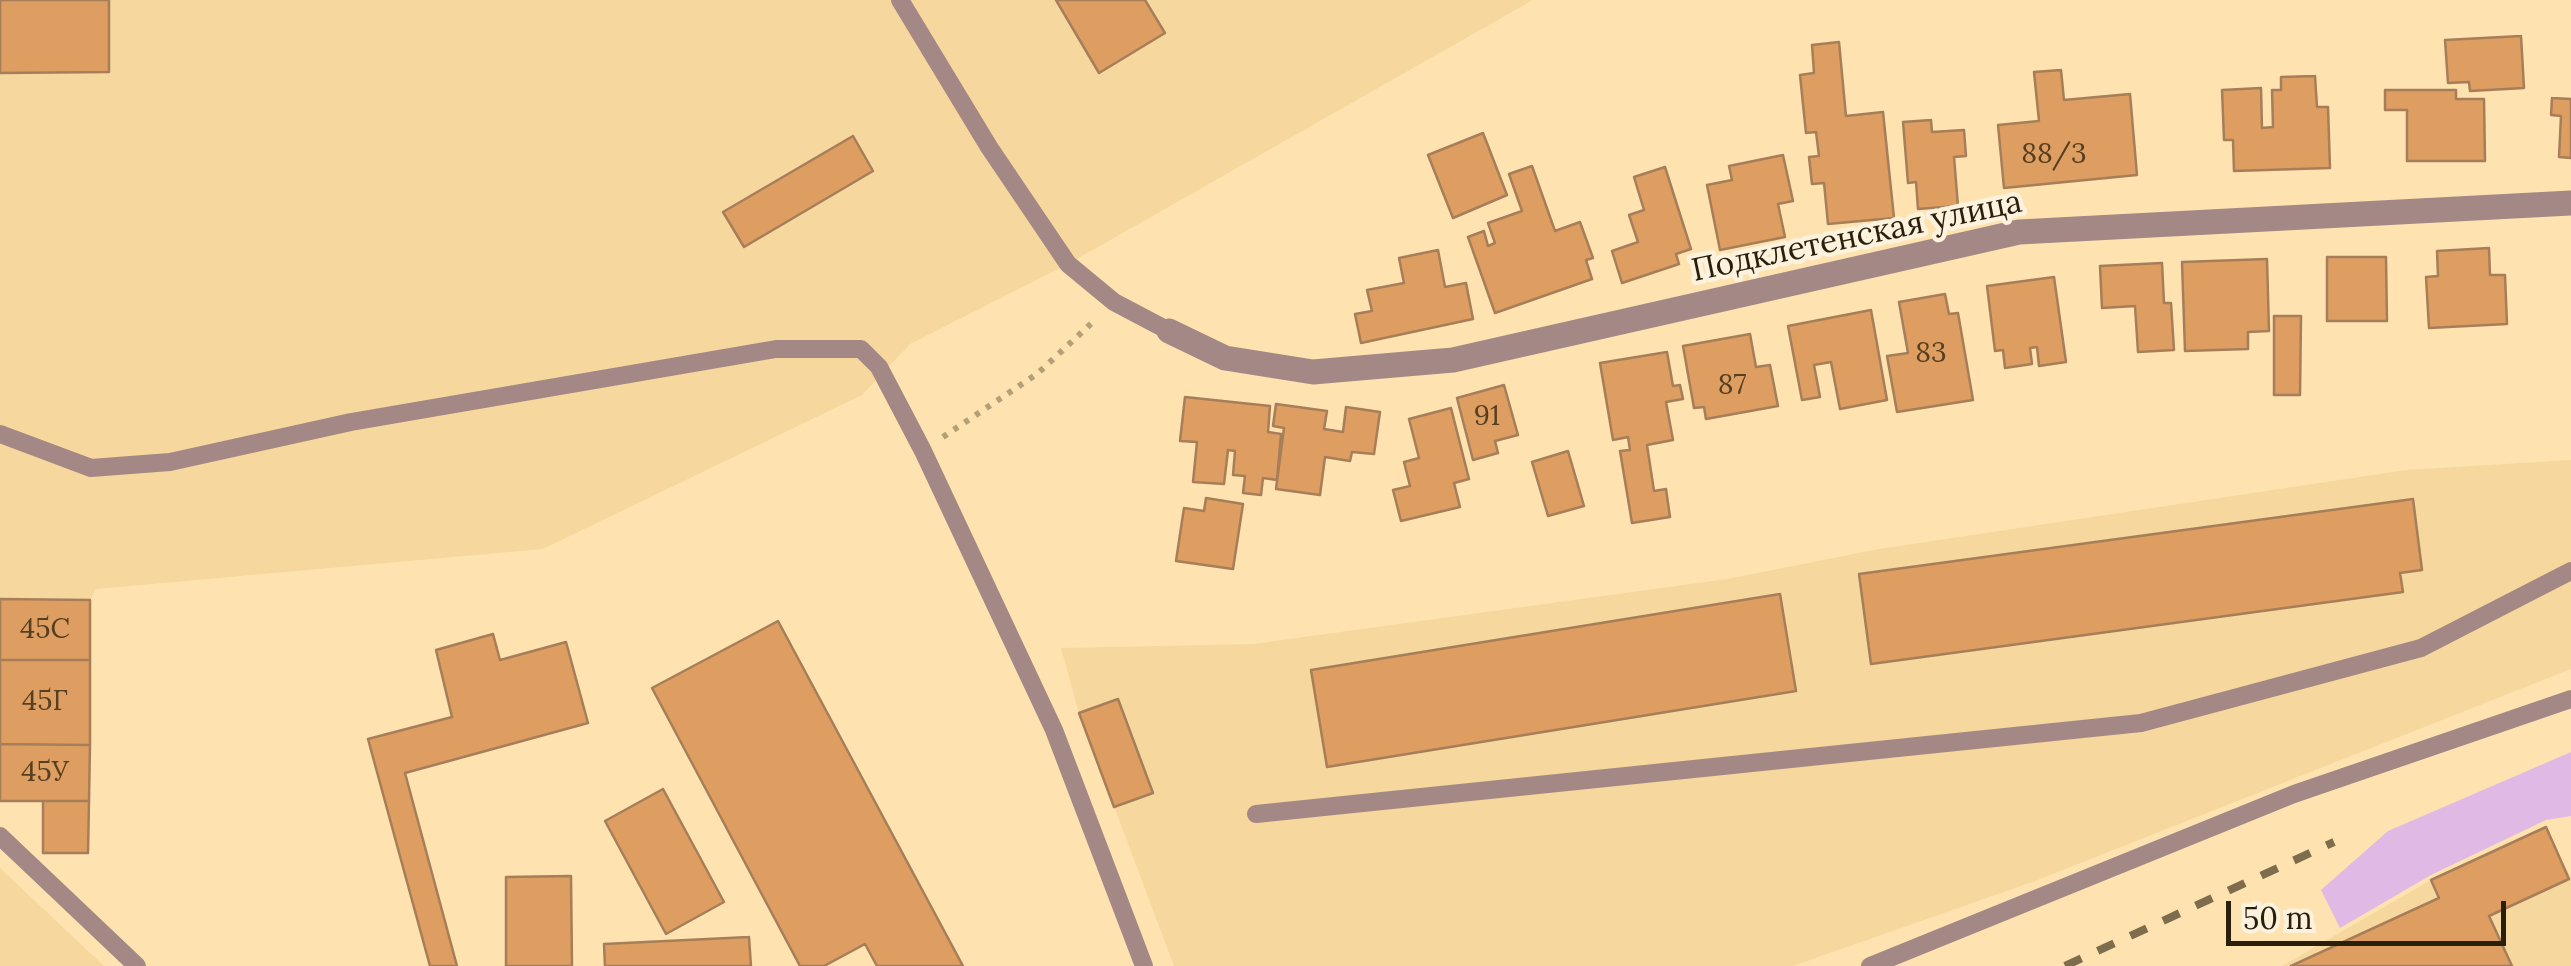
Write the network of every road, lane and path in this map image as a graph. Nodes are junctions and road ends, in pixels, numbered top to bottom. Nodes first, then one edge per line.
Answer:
1 (900, 0) edge
2 (2571, 202) edge
3 (1114, 302) junction
4 (1169, 330) joint
5 (0, 434) edge
6 (924, 450) junction
7 (2571, 570) edge
8 (2571, 699) edge
9 (1256, 814) dead end
10 (0, 836) edge
11 (137, 966) edge
12 (1144, 966) edge
13 (1870, 966) edge

1 - 3 lane
2 - 4 street, Подклетенская улица
3 - 4 lane
3 - 6 path
5 - 6 lane
6 - 12 lane
7 - 9 lane
8 - 13 lane
10 - 11 lane

